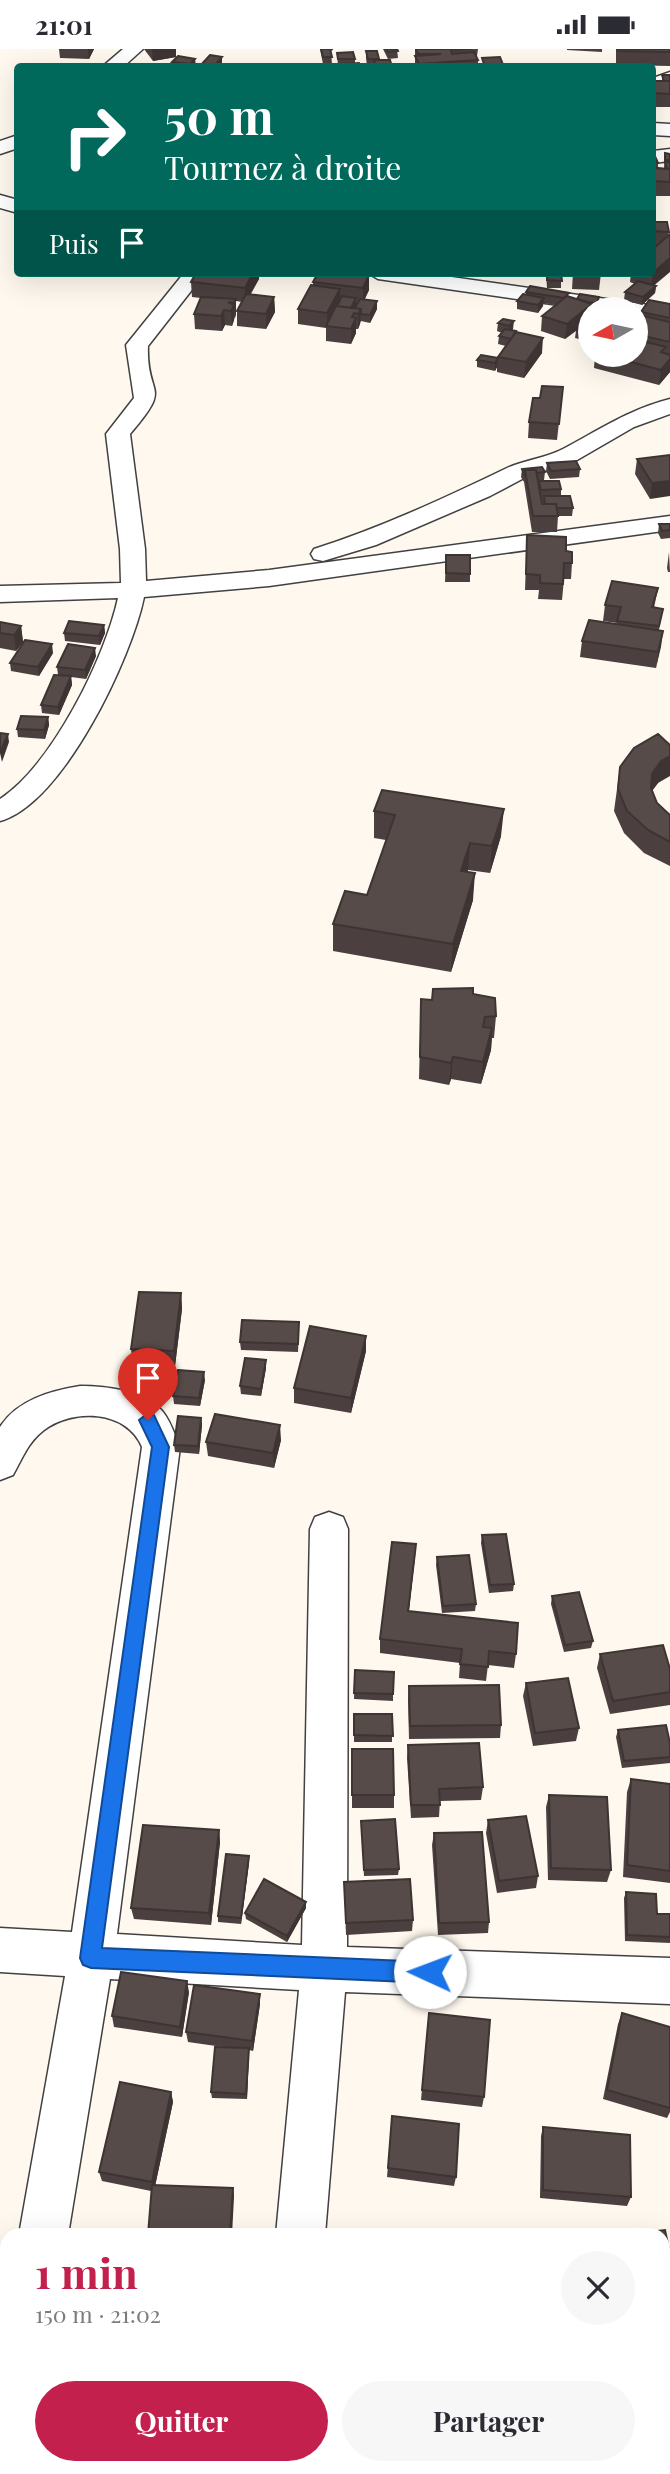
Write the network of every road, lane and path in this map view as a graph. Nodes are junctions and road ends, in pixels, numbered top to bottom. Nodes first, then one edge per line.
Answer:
1 (134, 49) edge
2 (115, 63) edge
3 (192, 277) edge
4 (406, 277) edge
5 (670, 314) edge
6 (670, 406) edge
7 (670, 523) edge
8 (269, 578) junction
9 (133, 590) junction
10 (0, 594) edge
11 (0, 812) edge
12 (0, 1464) edge
13 (329, 1529) dead end
14 (0, 1950) edge
15 (91, 1958) junction
16 (324, 1969) junction
17 (670, 1981) edge
18 (44, 2228) edge
19 (301, 2228) edge

1 - 2 street
3 - 9 street
4 - 5 street
6 - 8 street
7 - 8 street
8 - 9 street
9 - 10 street
9 - 11 street
12 - 15 street
13 - 16 street
14 - 15 street
15 - 16 street
15 - 18 street
16 - 17 street
16 - 19 street

